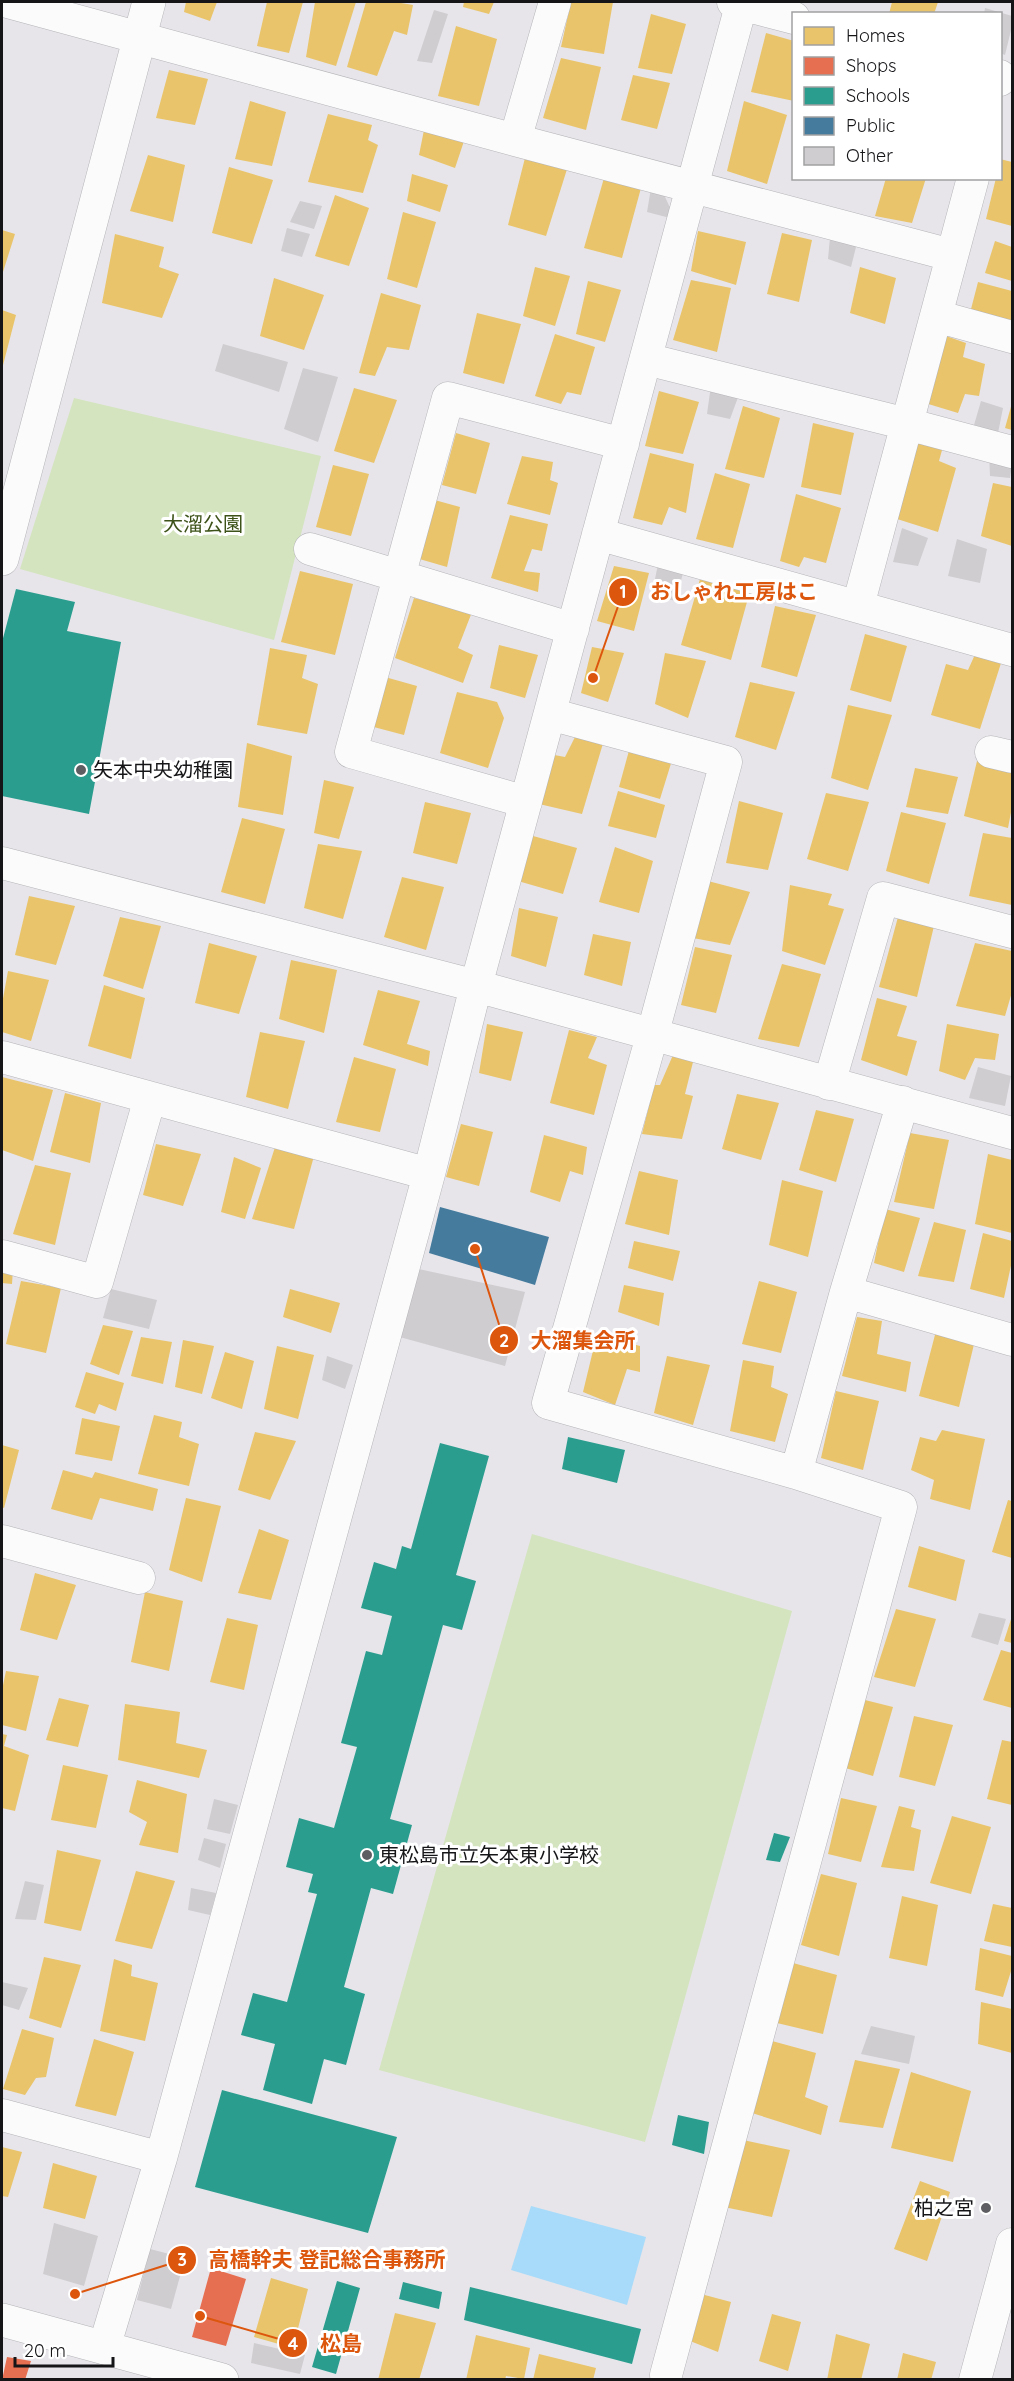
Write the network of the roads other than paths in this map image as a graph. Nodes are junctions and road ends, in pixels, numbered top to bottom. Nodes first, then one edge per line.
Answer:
1 (8, 2) edge
2 (149, 2) edge
3 (555, 2) edge
4 (739, 2) edge
5 (792, 17) edge
6 (139, 39) junction
7 (514, 140) junction
8 (972, 180) edge
9 (692, 188) junction
10 (951, 255) junction
11 (936, 316) junction
12 (1012, 337) edge
13 (646, 359) junction
14 (907, 424) junction
15 (622, 444) junction
16 (1012, 452) edge
17 (598, 534) junction
18 (310, 549) dead end
19 (2, 560) edge
20 (400, 577) junction
21 (858, 606) junction
22 (573, 629) junction
23 (1012, 650) edge
24 (550, 714) junction
25 (526, 802) junction
26 (2, 863) edge
27 (1012, 932) edge
28 (476, 987) junction
29 (652, 1036) junction
30 (2, 1057) edge
31 (829, 1084) junction
32 (150, 1098) junction
33 (903, 1102) junction
34 (1012, 1133) edge
35 (429, 1174) junction
36 (2, 1256) edge
37 (846, 1292) junction
38 (1012, 1340) edge
39 (796, 1473) junction
40 (2, 1541) edge
41 (139, 1578) dead end
42 (2, 2115) edge
43 (161, 2158) junction
44 (1012, 2244) edge
45 (2, 2320) edge
46 (104, 2348) junction
47 (671, 2378) edge
48 (222, 2379) edge
49 (975, 2379) edge

1 - 6 street
2 - 6 street
3 - 7 street
4 - 5 street
4 - 9 street
6 - 7 street
6 - 19 street
7 - 9 street
8 - 10 street
9 - 10 street
9 - 13 street
10 - 11 street
11 - 12 street
11 - 14 street
13 - 14 street
13 - 15 street
14 - 16 street
14 - 21 street
15 - 17 street
15 - 20 street
17 - 21 street
17 - 22 street
18 - 20 street
20 - 22 street
20 - 25 street
21 - 23 street
22 - 24 street
24 - 25 street
24 - 29 street
25 - 28 street
26 - 28 street
27 - 31 street
28 - 29 street
28 - 35 street
29 - 31 street
29 - 39 street
30 - 32 street
31 - 33 street
32 - 35 street
32 - 36 street
33 - 34 street
33 - 37 street
35 - 43 street
37 - 38 street
37 - 39 street
39 - 47 street
40 - 41 street
42 - 43 street
43 - 46 street
44 - 49 street
45 - 46 street
46 - 48 street

